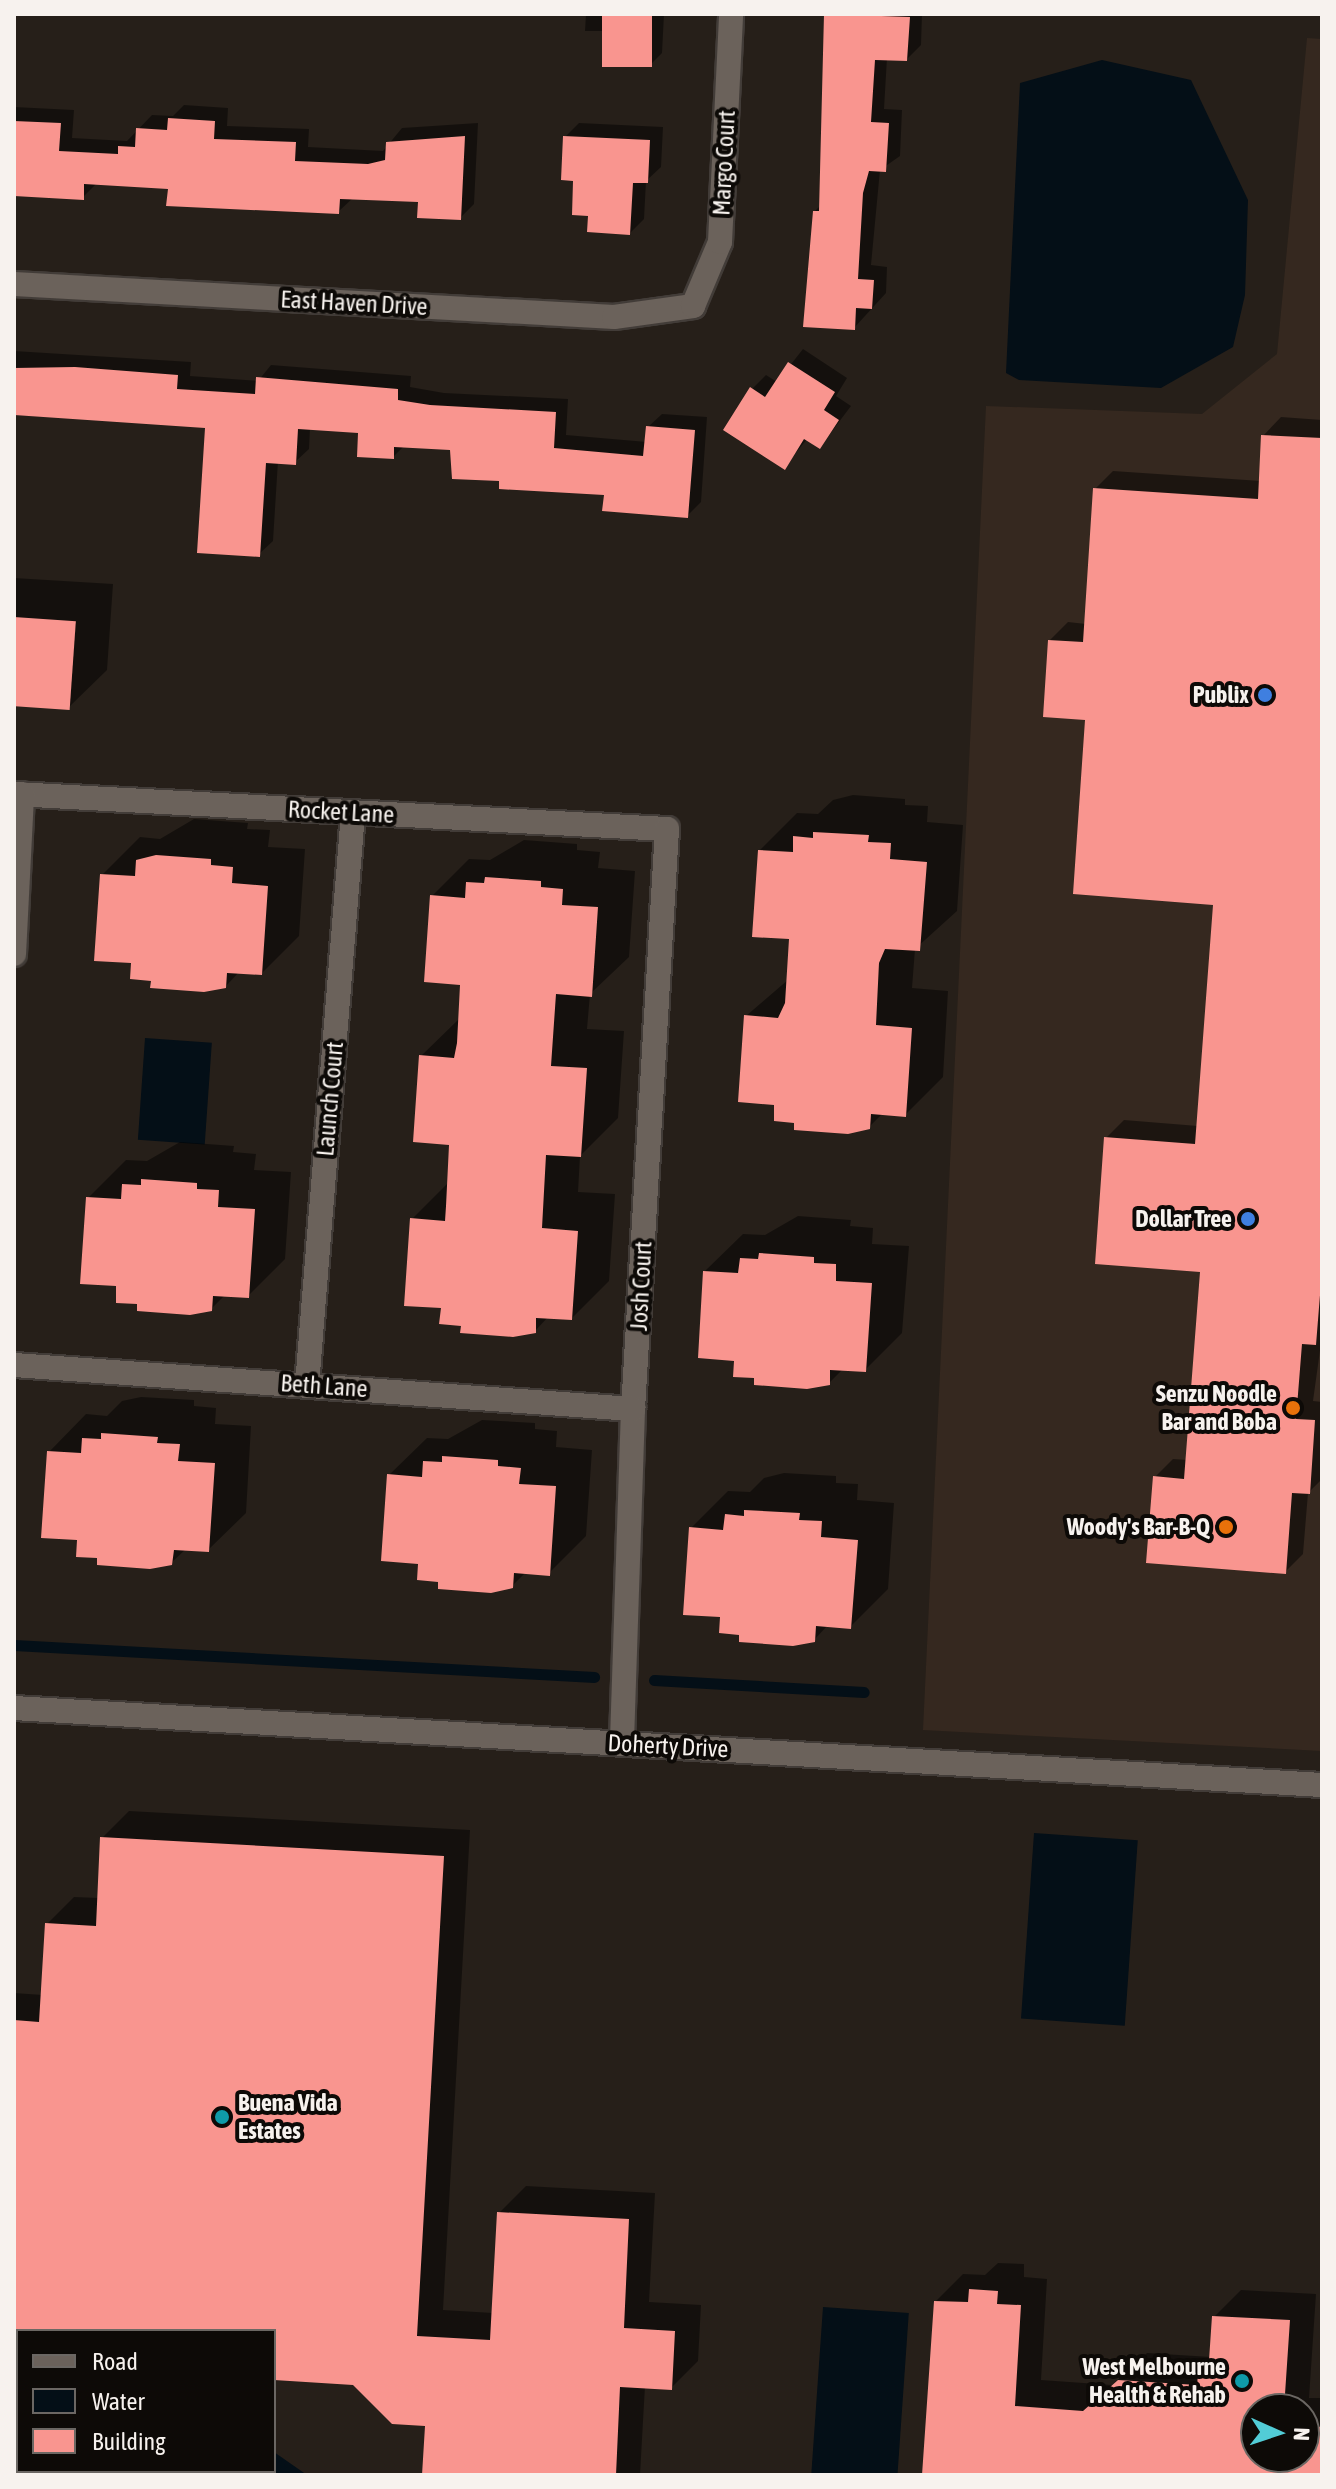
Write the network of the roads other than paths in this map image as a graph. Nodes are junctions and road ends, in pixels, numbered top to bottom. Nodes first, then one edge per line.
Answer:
1 (731, 14) edge
2 (14, 284) edge
3 (693, 306) joint
4 (18, 794) edge
5 (353, 813) junction
6 (667, 829) joint
7 (14, 954) edge
8 (14, 1365) edge
9 (307, 1385) junction
10 (633, 1409) junction
11 (14, 1708) edge
12 (622, 1744) junction
13 (1322, 1785) edge

1 - 3 street, Margo Court
2 - 3 street, East Haven Drive
4 - 5 street, Rocket Lane
4 - 7 street
5 - 6 street, Rocket Lane
5 - 9 street, Launch Court
6 - 10 street, Josh Court
8 - 9 street, Beth Lane
9 - 10 street, Beth Lane
10 - 12 street, Josh Court
11 - 12 street, Doherty Drive
12 - 13 street, Doherty Drive

